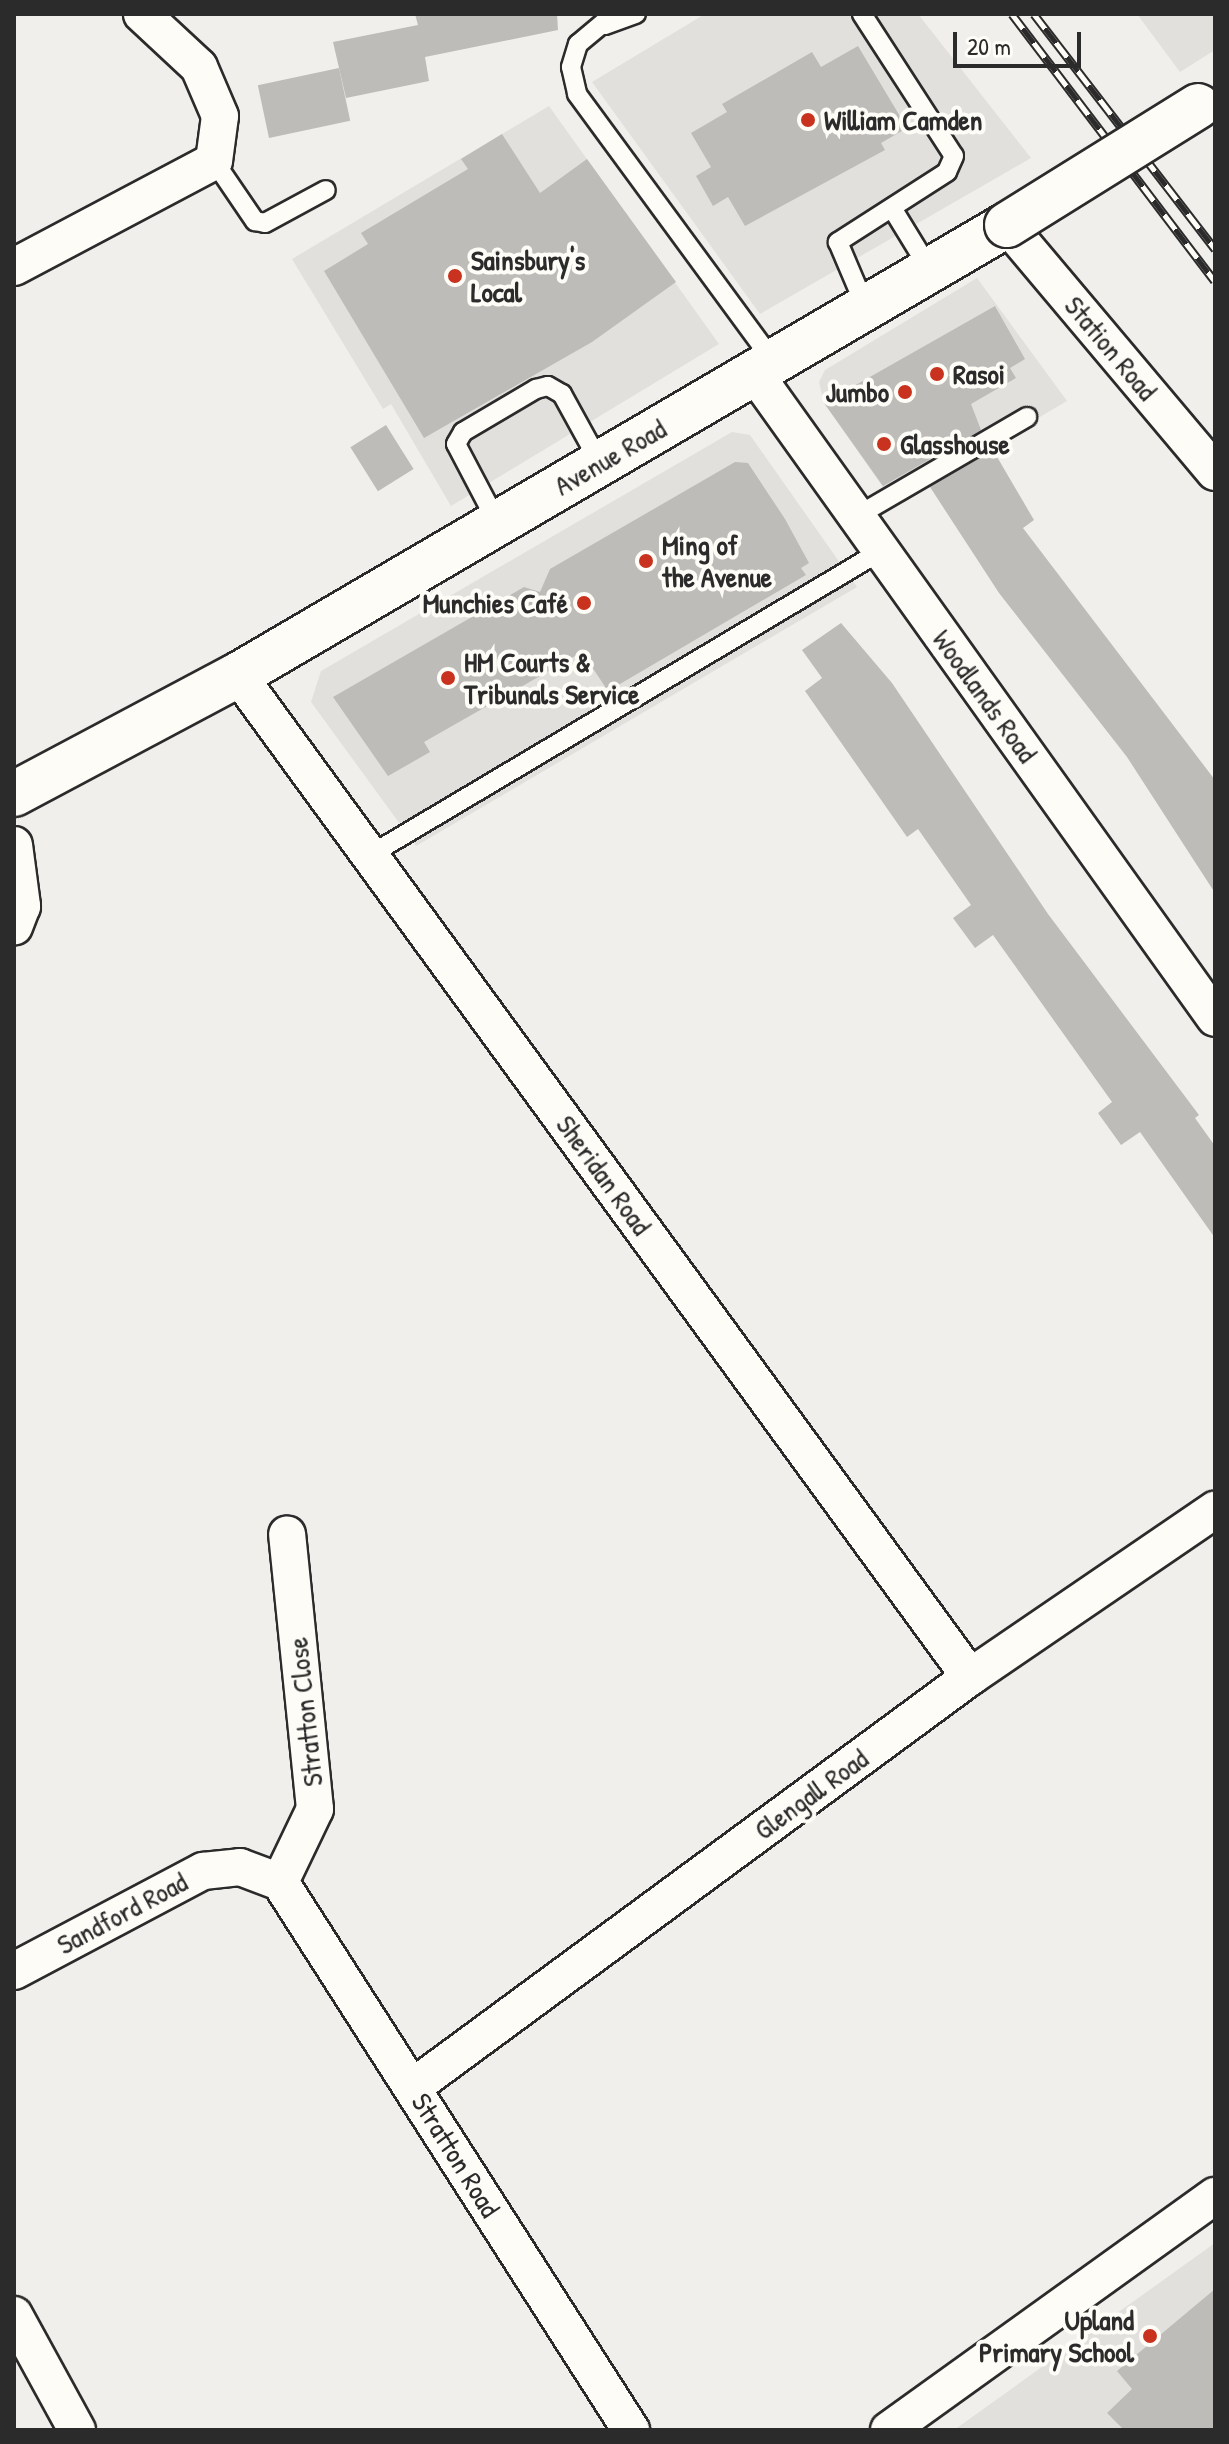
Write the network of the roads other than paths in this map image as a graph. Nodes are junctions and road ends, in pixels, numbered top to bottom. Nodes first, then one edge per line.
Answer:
1 (142, 14) edge
2 (614, 14) edge
3 (636, 14) edge
4 (862, 14) edge
5 (598, 27) junction
6 (1207, 101) edge
7 (214, 161) junction
8 (326, 190) dead end
9 (892, 208) junction
10 (1007, 225) junction
11 (14, 267) edge
12 (930, 270) junction
13 (866, 308) junction
14 (764, 368) junction
15 (1027, 417) dead end
16 (600, 463) junction
17 (1215, 472) edge
18 (857, 516) junction
19 (497, 522) junction
20 (881, 551) junction
21 (238, 675) junction
22 (14, 794) edge
23 (14, 845) edge
24 (370, 855) junction
25 (14, 927) edge
26 (1215, 1018) edge
27 (1215, 1510) edge
28 (287, 1534) dead end
29 (970, 1677) junction
30 (280, 1882) junction
31 (14, 1971) edge
32 (413, 2087) junction
33 (1215, 2196) edge
34 (14, 2315) edge
35 (77, 2430) edge
36 (631, 2430) edge
37 (889, 2430) edge

1 - 7 street
2 - 5 lane
3 - 5 lane
4 - 9 lane
5 - 14 lane, Woodlands Road
6 - 10 street, Avenue Road, bridge
7 - 8 lane
7 - 11 street
9 - 12 lane
9 - 13 lane
10 - 12 street, Avenue Road
10 - 17 street, Station Road
12 - 13 street, Avenue Road
13 - 14 street, Avenue Road
14 - 16 street, Avenue Road
14 - 18 street, Woodlands Road
15 - 18 lane
16 - 19 street, Avenue Road
16 - 19 lane
18 - 20 street, Woodlands Road
19 - 21 street, Avenue Road
20 - 24 lane
20 - 26 street, Woodlands Road
21 - 22 street, Avenue Road
21 - 24 street, Sheridan Road
23 - 25 street
24 - 29 street, Sheridan Road
27 - 29 street, Glengall Road
28 - 30 street, Stratton Close
29 - 32 street, Glengall Road
30 - 31 street, Sandford Road
30 - 32 street, Stratton Road
32 - 36 street, Stratton Road
33 - 37 street
34 - 35 street

